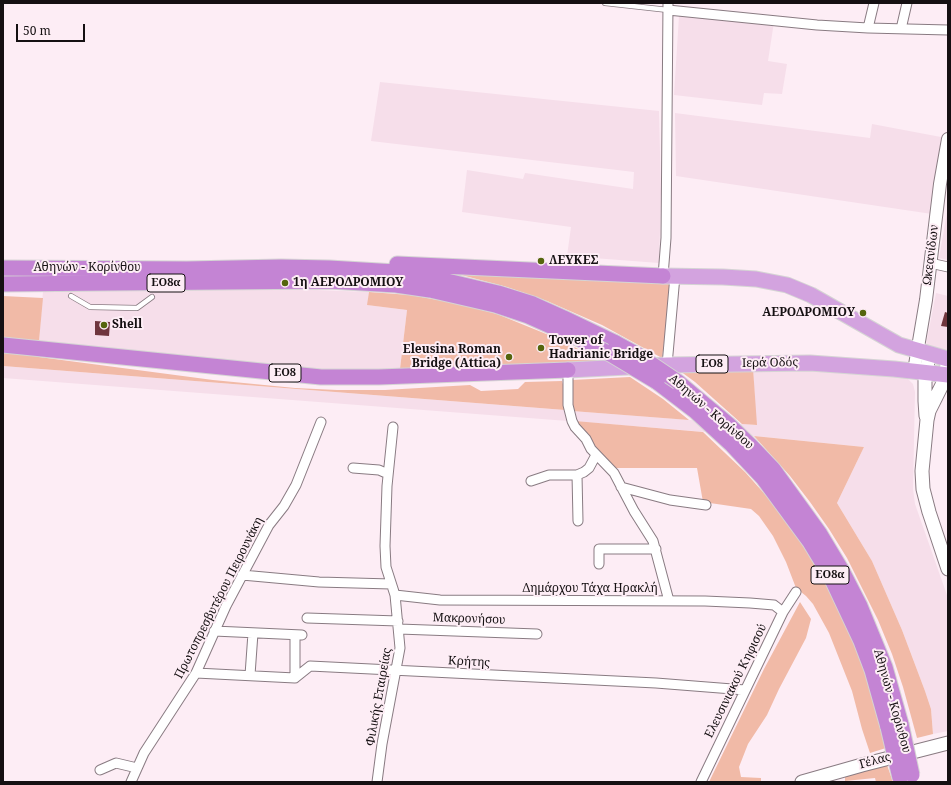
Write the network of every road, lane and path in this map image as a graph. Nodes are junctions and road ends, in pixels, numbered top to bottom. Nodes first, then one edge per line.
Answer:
1 (605, 3) edge
2 (874, 3) edge
3 (906, 3) edge
4 (668, 6) edge
5 (868, 28) junction
6 (901, 29) junction
7 (948, 30) edge
8 (948, 139) edge
9 (944, 185) edge
10 (930, 263) junction
11 (948, 267) edge
12 (3, 268) edge
13 (329, 268) junction
14 (669, 276) junction
15 (3, 284) edge
16 (71, 296) dead end
17 (152, 297) dead end
18 (3, 345) edge
19 (900, 345) junction
20 (923, 353) junction
21 (667, 365) junction
22 (947, 367) edge
23 (894, 369) junction
24 (568, 370) junction
25 (920, 372) junction
26 (927, 420) junction
27 (322, 422) dead end
28 (393, 427) dead end
29 (596, 455) junction
30 (353, 468) dead end
31 (388, 474) junction
32 (577, 475) junction
33 (531, 481) dead end
34 (622, 487) junction
35 (706, 505) dead end
36 (578, 521) dead end
37 (656, 549) junction
38 (598, 564) dead end
39 (948, 569) edge
40 (242, 575) junction
41 (392, 584) junction
42 (796, 592) dead end
43 (395, 595) junction
44 (668, 601) junction
45 (783, 612) junction
46 (307, 618) dead end
47 (399, 625) junction
48 (214, 631) junction
49 (253, 633) junction
50 (537, 634) dead end
51 (397, 671) junction
52 (196, 673) junction
53 (250, 675) junction
54 (295, 678) junction
55 (745, 690) junction
56 (895, 725) junction
57 (948, 743) edge
58 (137, 768) junction
59 (100, 770) dead end
60 (907, 779) edge
61 (131, 782) edge
62 (377, 782) edge
63 (701, 782) edge
64 (802, 782) edge

1 - 4 lane
2 - 5 street
3 - 6 street
4 - 5 street
4 - 14 street
5 - 6 street
6 - 7 street
8 - 9 street, Ωκεανίδων
9 - 10 street, Ωκεανίδων
10 - 11 street
10 - 20 street, Ωκεανίδων
12 - 13 highway, Αθηνών - Κορίνθου
13 - 14 highway
13 - 56 highway, Αθηνών - Κορίνθου / ΕΟ8α, bridge
14 - 19 main road
14 - 21 street
15 - 56 highway, Αθηνών - Κορίνθου / ΕΟ8α, bridge
16 - 17 lane
18 - 24 highway, ΕΟ8
19 - 20 main road
19 - 23 main road
20 - 22 main road
20 - 25 main road, Ωκεανίδων
21 - 23 main road, Ιερά Οδός / ΕΟ8
21 - 24 main road, Ιερά Οδός / ΕΟ8
22 - 25 main road, Ιερά Οδός / ΕΟ8
22 - 26 main road, Ωκεανίδων
23 - 25 main road, Ιερά Οδός / ΕΟ8
24 - 29 street
25 - 26 main road, Ωκεανίδων
26 - 39 main road, Ωκεανίδων
27 - 40 street, Πρωτοπρεσβυτέρου Πειρουνάκη
28 - 31 street, Φιλικής Εταιρείας
29 - 32 street
29 - 34 street
30 - 31 street
31 - 41 street, Φιλικής Εταιρείας
32 - 33 street
32 - 36 street
34 - 35 street
34 - 37 street
37 - 38 street
37 - 44 street
40 - 41 street
40 - 48 street, Πρωτοπρεσβυτέρου Πειρουνάκη
41 - 43 street, Φιλικής Εταιρείας
42 - 45 street, Ελευσινιακού Κηφισού
43 - 44 street, Δημάρχου Τάχα Ηρακλή
43 - 47 street, Φιλικής Εταιρείας
44 - 45 street, Δημάρχου Τάχα Ηρακλή
45 - 55 street, Ελευσινιακού Κηφισού
46 - 47 street, Μακρονήσου
47 - 50 street, Μακρονήσου
47 - 51 street, Φιλικής Εταιρείας
48 - 49 street
48 - 52 street, Πρωτοπρεσβυτέρου Πειρουνάκη
49 - 53 street
49 - 54 street
51 - 54 street, Κρήτης
51 - 55 street, Κρήτης
51 - 62 street, Φιλικής Εταιρείας
52 - 53 street
52 - 58 street, Πρωτοπρεσβυτέρου Πειρουνάκη
53 - 54 street
55 - 63 street, Ελευσινιακού Κηφισού
56 - 60 highway, Αθηνών - Κορίνθου / ΕΟ8α, bridge
57 - 64 main road, Γέλας
58 - 59 street
58 - 61 street, Πρωτοπρεσβυτέρου Πειρουνάκη

